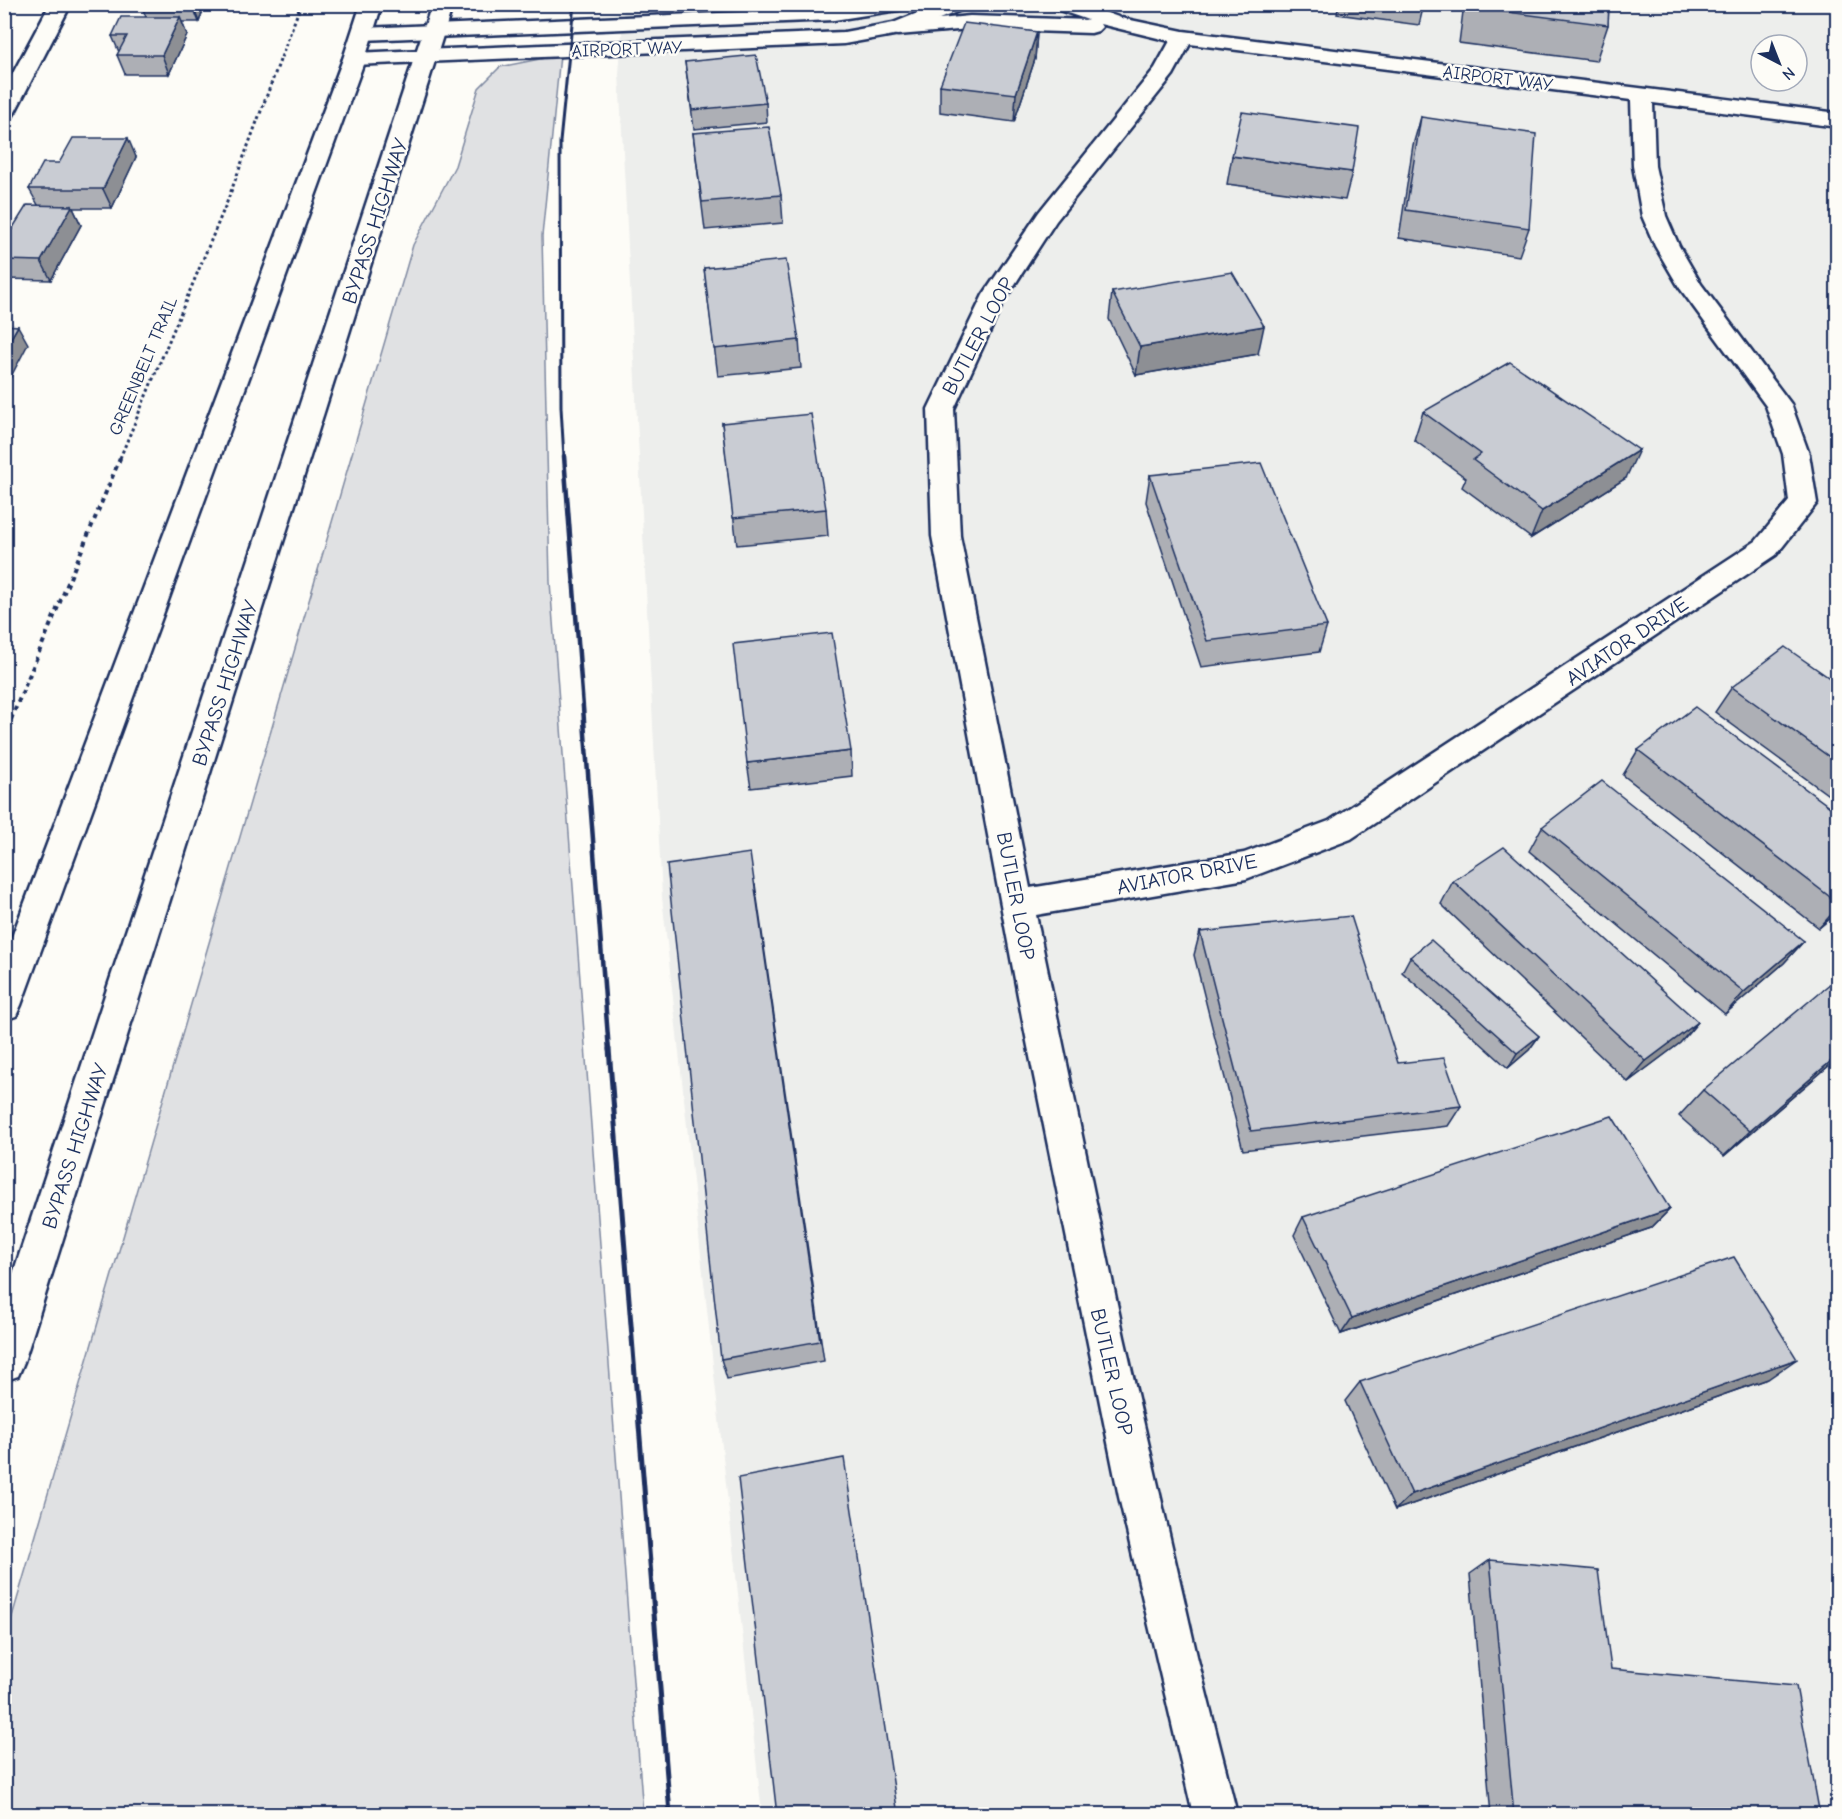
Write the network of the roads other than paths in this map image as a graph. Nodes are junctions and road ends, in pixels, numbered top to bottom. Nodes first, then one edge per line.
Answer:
1 (61, 4) edge
2 (372, 4) edge
3 (898, 4) edge
4 (959, 4) edge
5 (1060, 4) edge
6 (898, 29) junction
7 (436, 31) edge
8 (1171, 35) junction
9 (359, 47) junction
10 (1642, 96) junction
11 (4, 112) edge
12 (1838, 120) edge
13 (1018, 904) junction
14 (4, 1005) edge
15 (4, 1362) edge
16 (1215, 1815) edge

1 - 11 main road
2 - 9 main road
3 - 7 main road, AIRPORT WAY
4 - 6 main road, AIRPORT WAY
5 - 8 main road, AIRPORT WAY
6 - 7 main road, AIRPORT WAY
6 - 8 main road, AIRPORT WAY
7 - 9 main road, AIRPORT WAY
7 - 15 main road, BYPASS HIGHWAY
8 - 10 main road, AIRPORT WAY
8 - 13 main road, BUTLER LOOP
9 - 14 main road
10 - 12 main road, AIRPORT WAY
10 - 13 main road, AVIATOR DRIVE
13 - 16 main road, BUTLER LOOP

